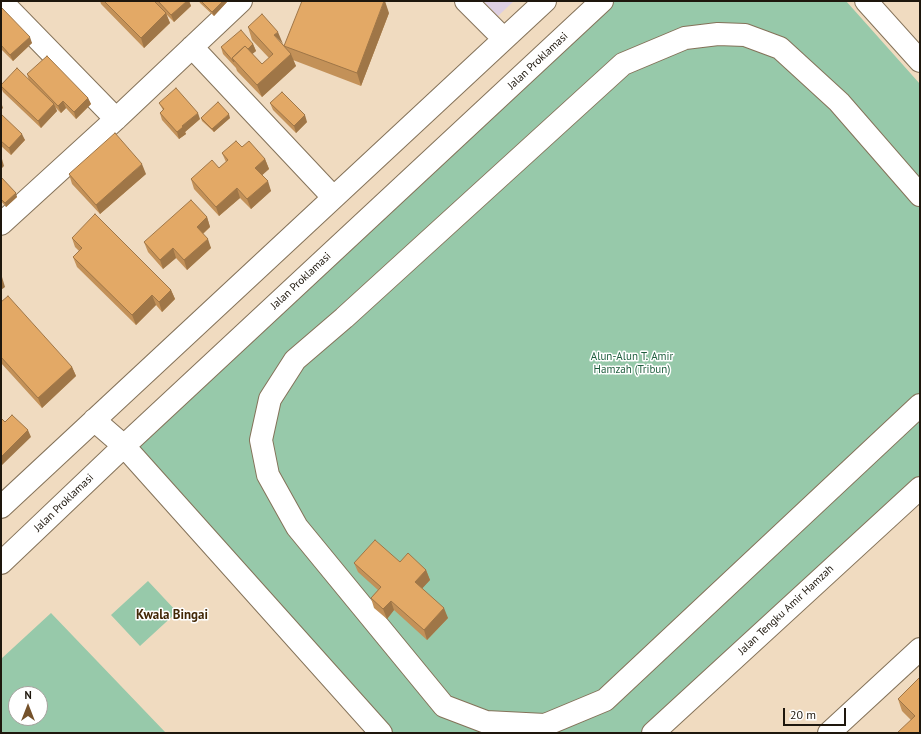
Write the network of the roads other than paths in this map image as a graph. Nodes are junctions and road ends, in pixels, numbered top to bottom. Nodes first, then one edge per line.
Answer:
1 (1, 1) edge
2 (240, 1) edge
3 (466, 1) edge
4 (545, 1) edge
5 (602, 1) edge
6 (866, 1) edge
7 (504, 39) junction
8 (192, 47) junction
9 (920, 61) edge
10 (116, 119) junction
11 (920, 195) edge
12 (333, 197) junction
13 (1, 224) edge
14 (920, 405) edge
15 (94, 420) junction
16 (124, 446) junction
17 (920, 488) edge
18 (1, 507) edge
19 (1, 563) edge
20 (920, 649) edge
21 (381, 733) edge
22 (653, 733) edge
23 (829, 733) edge

1 - 10 street
2 - 8 street
3 - 7 street
4 - 7 street
5 - 16 street, Jalan Proklamasi
6 - 9 street
7 - 12 street
8 - 10 street
8 - 12 street
10 - 13 street
11 - 14 street
12 - 15 street
15 - 16 street
15 - 18 street
16 - 19 street, Jalan Proklamasi
16 - 21 street
17 - 22 street, Jalan Tengku Amir Hamzah
20 - 23 street

